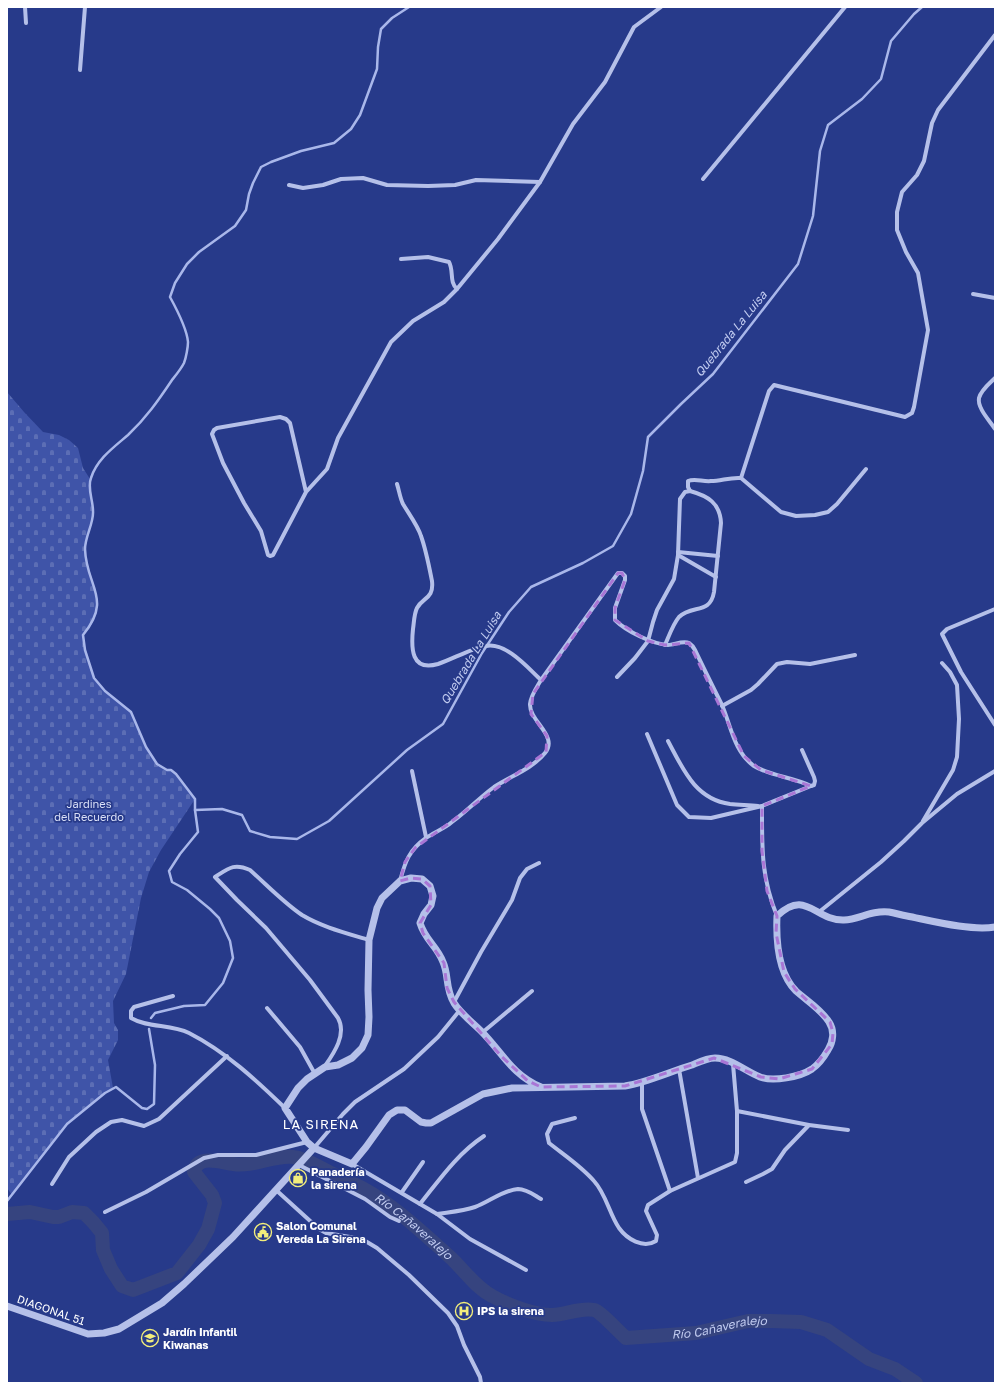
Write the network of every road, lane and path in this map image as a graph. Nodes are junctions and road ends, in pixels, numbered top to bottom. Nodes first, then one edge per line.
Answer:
1 (25, 7) edge
2 (85, 7) edge
3 (661, 7) edge
4 (845, 7) edge
5 (26, 23) dead end
6 (995, 35) edge
7 (80, 70) dead end
8 (703, 179) dead end
9 (540, 182) junction
10 (289, 185) dead end
11 (401, 259) dead end
12 (457, 290) junction
13 (973, 294) dead end
14 (995, 298) edge
15 (995, 378) edge
16 (995, 429) edge
17 (866, 469) dead end
18 (740, 478) junction
19 (397, 484) dead end
20 (690, 491) junction
21 (306, 492) junction
22 (678, 553) junction
23 (718, 556) junction
24 (716, 577) junction
25 (995, 608) edge
26 (648, 641) junction
27 (665, 645) junction
28 (855, 655) dead end
29 (942, 663) dead end
30 (617, 677) dead end
31 (541, 680) junction
32 (722, 706) junction
33 (995, 725) edge
34 (647, 734) dead end
35 (668, 742) dead end
36 (802, 750) dead end
37 (412, 771) dead end
38 (995, 771) edge
39 (811, 786) junction
40 (762, 806) junction
41 (922, 823) junction
42 (426, 838) junction
43 (539, 863) dead end
44 (400, 882) junction
45 (819, 912) junction
46 (777, 916) junction
47 (995, 927) edge
48 (369, 940) junction
49 (532, 991) dead end
50 (173, 996) dead end
51 (454, 1002) junction
52 (267, 1008) dead end
53 (460, 1010) junction
54 (482, 1032) junction
55 (227, 1056) junction
56 (733, 1064) junction
57 (325, 1067) junction
58 (679, 1069) junction
59 (315, 1074) junction
60 (642, 1083) junction
61 (541, 1087) junction
62 (285, 1108) junction
63 (737, 1111) junction
64 (575, 1118) dead end
65 (809, 1125) junction
66 (848, 1130) dead end
67 (484, 1136) dead end
68 (307, 1142) junction
69 (312, 1151) junction
70 (424, 1162) dead end
71 (352, 1164) junction
72 (298, 1166) junction
73 (698, 1178) junction
74 (746, 1182) dead end
75 (52, 1184) dead end
76 (276, 1190) junction
77 (670, 1190) junction
78 (402, 1192) junction
79 (541, 1199) dead end
80 (420, 1204) junction
81 (105, 1212) dead end
82 (438, 1214) junction
83 (399, 1222) dead end
84 (526, 1270) dead end
85 (7, 1306) edge
86 (481, 1383) edge

1 - 5 street
2 - 7 street
3 - 9 street
4 - 8 street
6 - 18 street
9 - 10 street
9 - 12 street
11 - 12 street
12 - 21 street
13 - 14 street
15 - 16 street
17 - 18 street
18 - 20 street
19 - 31 street
20 - 22 street
20 - 23 street
21 - 21 street
22 - 23 street
22 - 24 street
22 - 26 street
23 - 24 street
24 - 27 street
25 - 33 street
26 - 27 street
26 - 30 street
26 - 31 street
27 - 32 street
28 - 32 street
29 - 41 street
31 - 42 street
32 - 39 street
34 - 40 street
35 - 40 street
36 - 39 street
37 - 42 street
38 - 41 street
39 - 40 street
40 - 46 street
41 - 45 street
42 - 44 street
43 - 51 street
44 - 48 street
44 - 51 street
45 - 46 street
45 - 47 street
46 - 56 street
48 - 57 street
48 - 57 street
49 - 54 street
50 - 55 street
51 - 53 street
52 - 59 street
53 - 54 street
53 - 69 street
54 - 61 street
55 - 62 street
55 - 75 street
56 - 58 street
56 - 63 street
57 - 59 street
58 - 60 street
58 - 73 street
59 - 62 street
60 - 61 street
60 - 77 street
61 - 71 street
62 - 68 street
63 - 65 street
63 - 73 street
64 - 77 street
65 - 66 street
65 - 74 street
67 - 80 street
68 - 69 street
68 - 81 street
69 - 71 street
69 - 72 street
70 - 78 street
71 - 78 street
72 - 76 street
72 - 83 street
73 - 77 street
76 - 85 street, DIAGONAL 51
76 - 86 street
78 - 80 street
79 - 82 street
80 - 82 street
82 - 84 street

